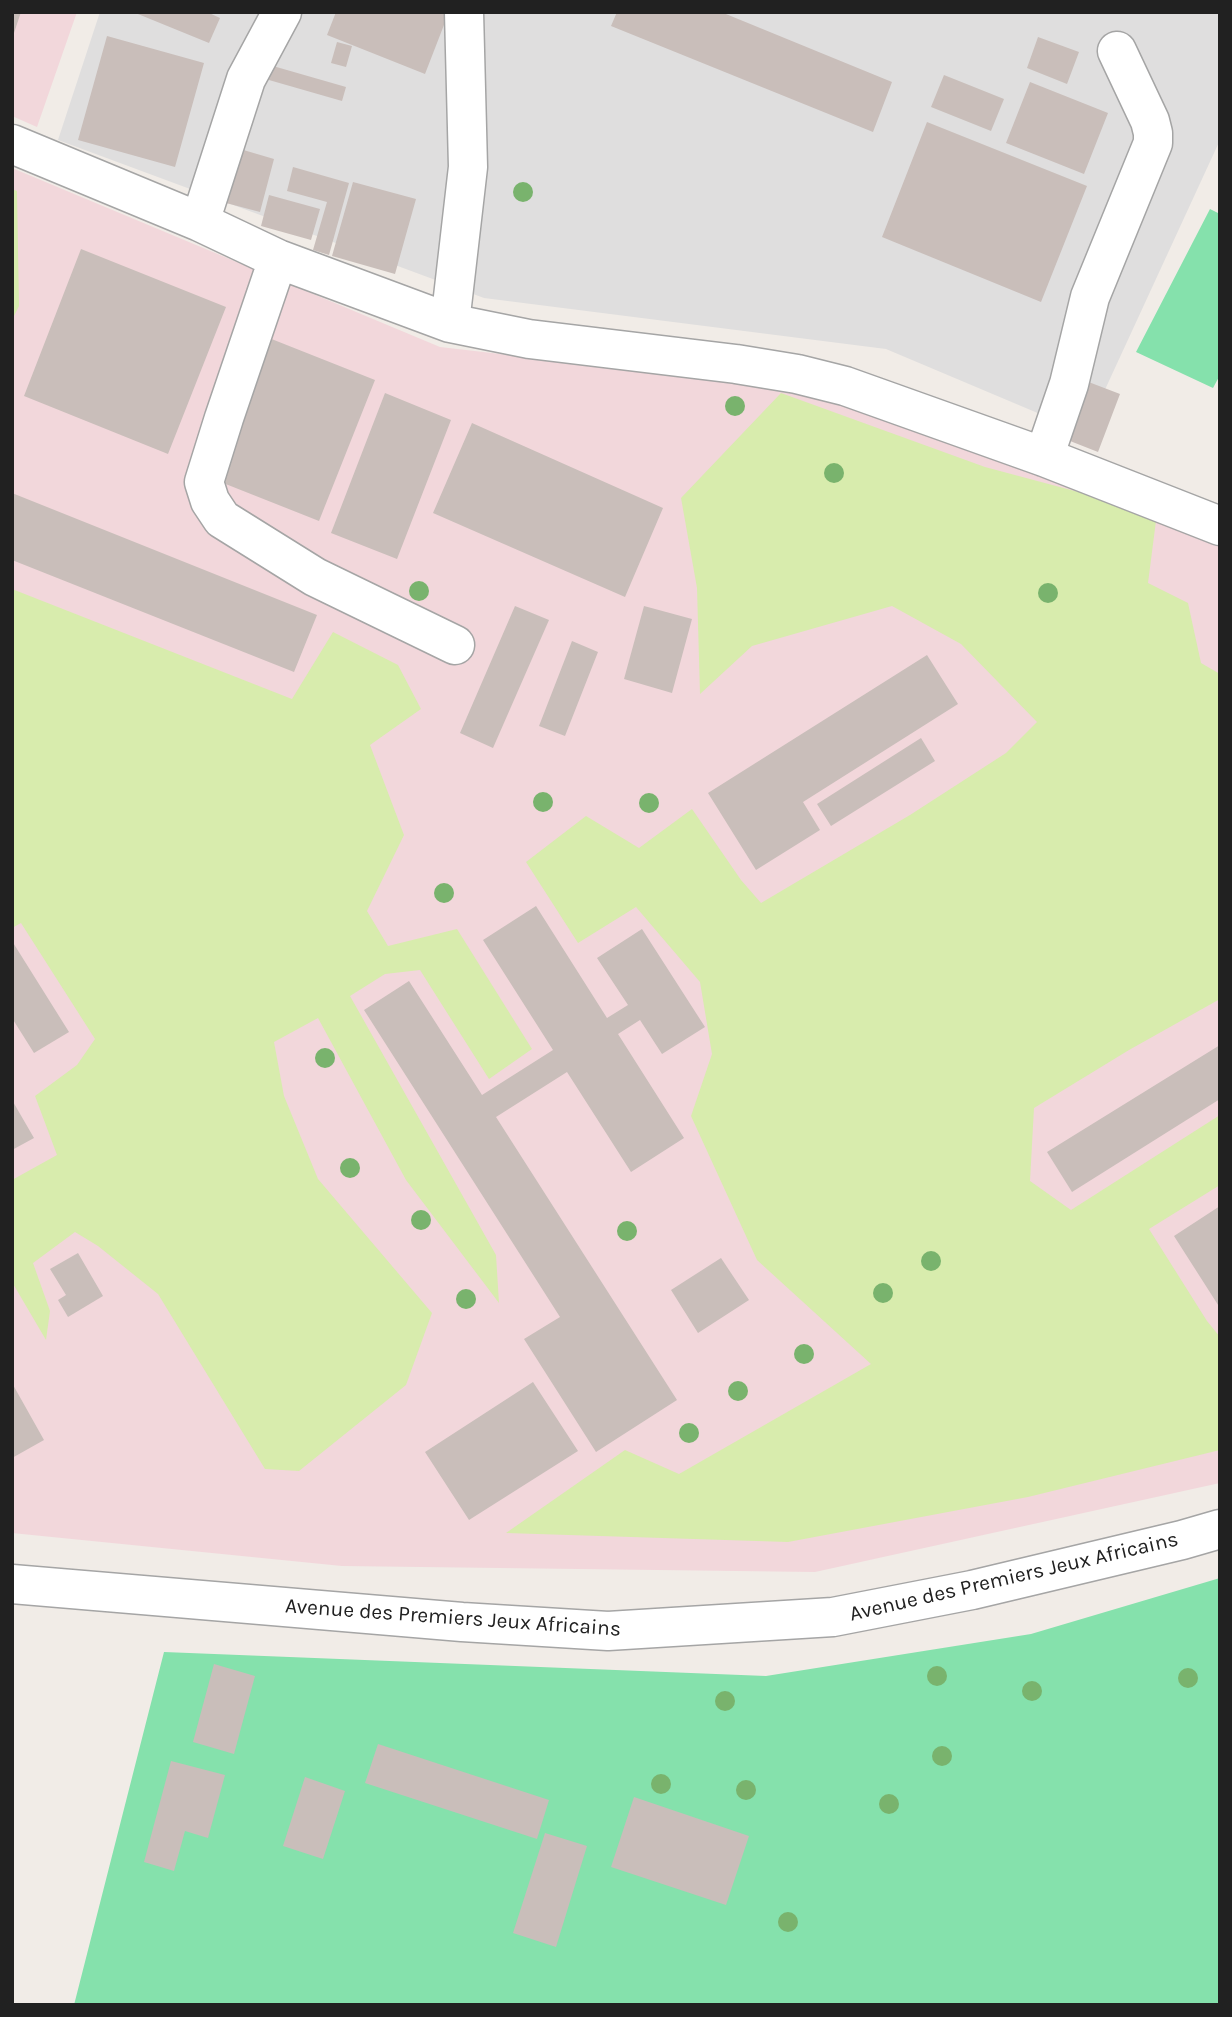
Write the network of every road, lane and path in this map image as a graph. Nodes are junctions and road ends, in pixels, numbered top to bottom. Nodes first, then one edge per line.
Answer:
1 (282, 12) edge
2 (464, 12) edge
3 (1117, 51) dead end
4 (12, 144) edge
5 (200, 222) junction
6 (278, 259) junction
7 (450, 323) junction
8 (1044, 457) junction
9 (1220, 526) edge
10 (455, 645) dead end
11 (1220, 1529) edge
12 (12, 1584) edge

1 - 5 street
2 - 7 street
3 - 8 street
4 - 5 street
5 - 6 street
6 - 7 street
6 - 10 street
7 - 8 street
8 - 9 street
11 - 12 street, Avenue des Premiers Jeux Africains

